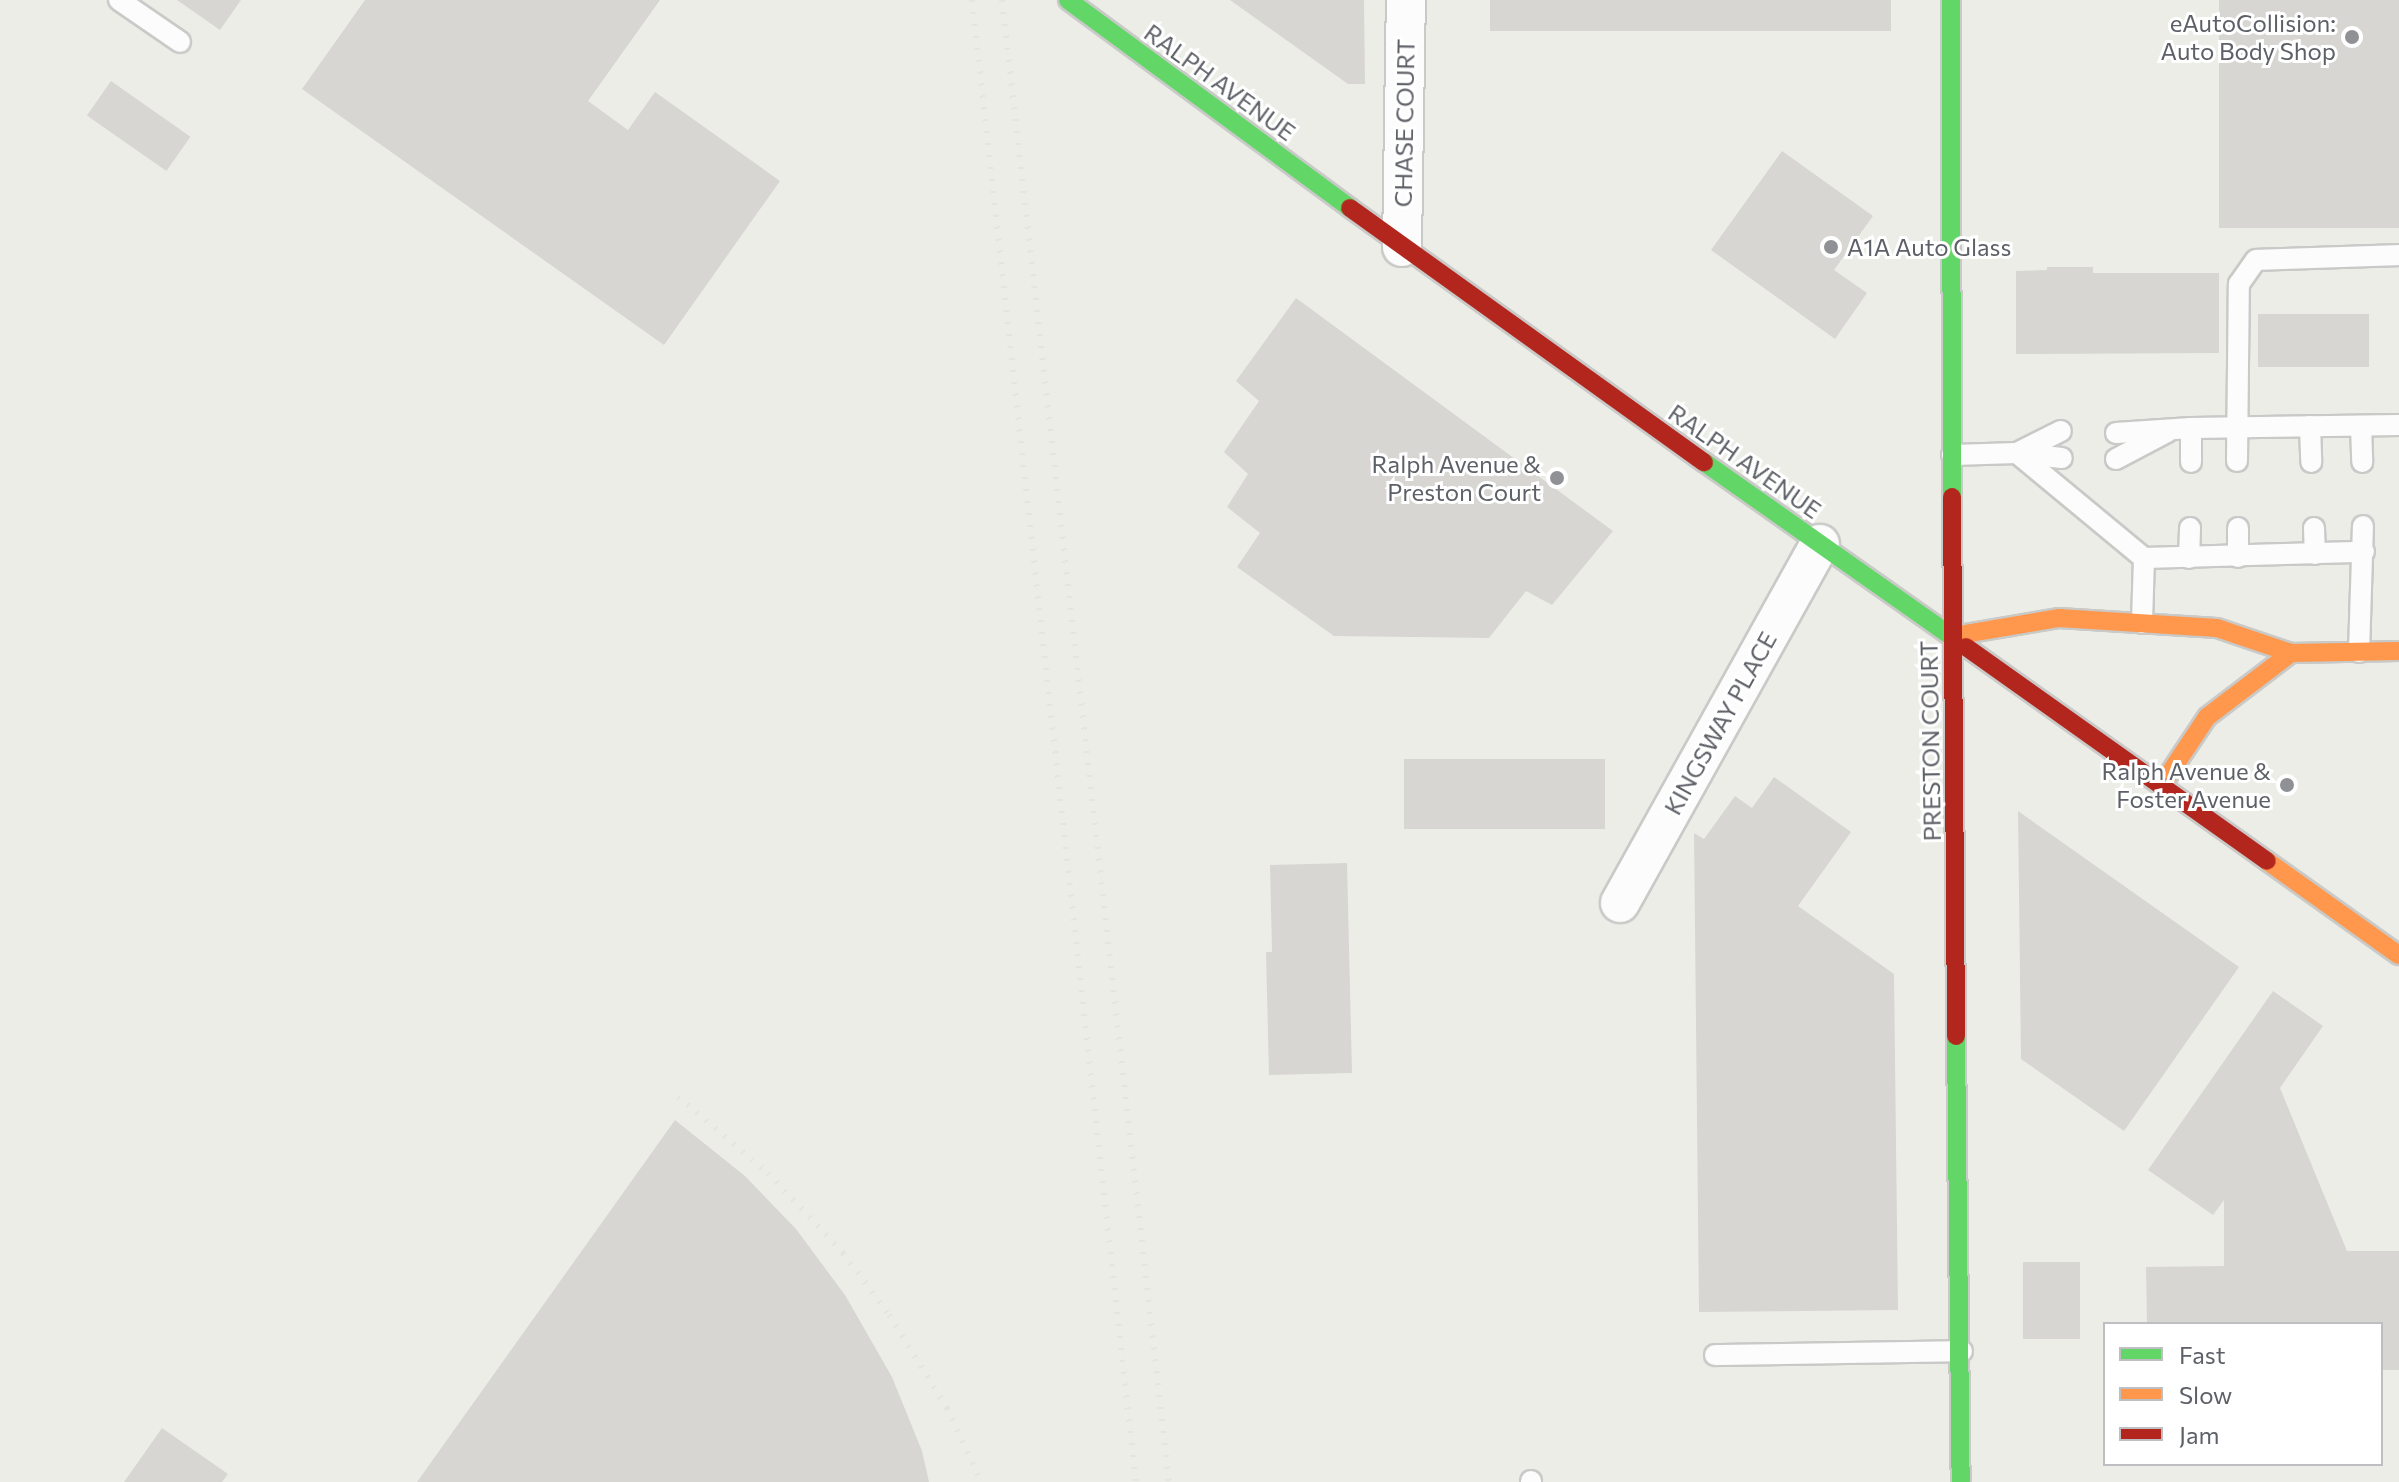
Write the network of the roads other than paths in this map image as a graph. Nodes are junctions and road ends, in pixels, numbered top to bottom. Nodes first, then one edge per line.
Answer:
1 (119, 0) edge
2 (1068, 0) edge
3 (1406, 0) edge
4 (1951, 0) edge
5 (180, 42) dead end
6 (1402, 247) junction
7 (2399, 255) edge
8 (2399, 425) edge
9 (2310, 426) junction
10 (2361, 426) junction
11 (2236, 427) junction
12 (2182, 428) junction
13 (2061, 431) dead end
14 (2116, 433) dead end
15 (2017, 453) junction
16 (1952, 455) junction
17 (2062, 458) dead end
18 (2116, 459) dead end
19 (2237, 461) dead end
20 (2191, 462) dead end
21 (2311, 462) dead end
22 (2362, 462) dead end
23 (2363, 526) dead end
24 (2190, 528) dead end
25 (2238, 528) dead end
26 (2314, 528) dead end
27 (1820, 544) junction
28 (2364, 552) junction
29 (2315, 554) junction
30 (2238, 557) junction
31 (2144, 558) junction
32 (2189, 558) junction
33 (2142, 623) junction
34 (1953, 636) junction
35 (2399, 651) edge
36 (2359, 652) junction
37 (2291, 653) junction
38 (2161, 786) junction
39 (1620, 903) dead end
40 (2399, 955) edge
41 (1962, 1351) junction
42 (1715, 1355) dead end
43 (1961, 1482) edge

1 - 5 lane
2 - 6 street, RALPH AVENUE
3 - 6 street, CHASE COURT
4 - 16 street, PRESTON COURT
6 - 27 street, RALPH AVENUE
7 - 11 lane
8 - 10 lane
9 - 10 lane
9 - 11 lane
9 - 21 lane
10 - 22 lane
11 - 12 lane
11 - 19 lane
12 - 14 lane
12 - 18 lane
12 - 20 lane
13 - 15 lane
15 - 16 lane
15 - 17 lane
15 - 31 lane
16 - 34 street, PRESTON COURT
23 - 28 lane
24 - 32 lane
25 - 30 lane
26 - 29 lane
27 - 34 street, RALPH AVENUE
27 - 39 street, KINGSWAY PLACE
28 - 29 lane
28 - 36 lane
29 - 30 lane
30 - 32 lane
31 - 32 lane
31 - 33 lane
33 - 34 street
33 - 37 street
34 - 38 street, RALPH AVENUE
34 - 41 street, PRESTON COURT
35 - 36 street
36 - 37 street
37 - 38 street
38 - 40 street, RALPH AVENUE
41 - 42 lane
41 - 43 street, PRESTON COURT

